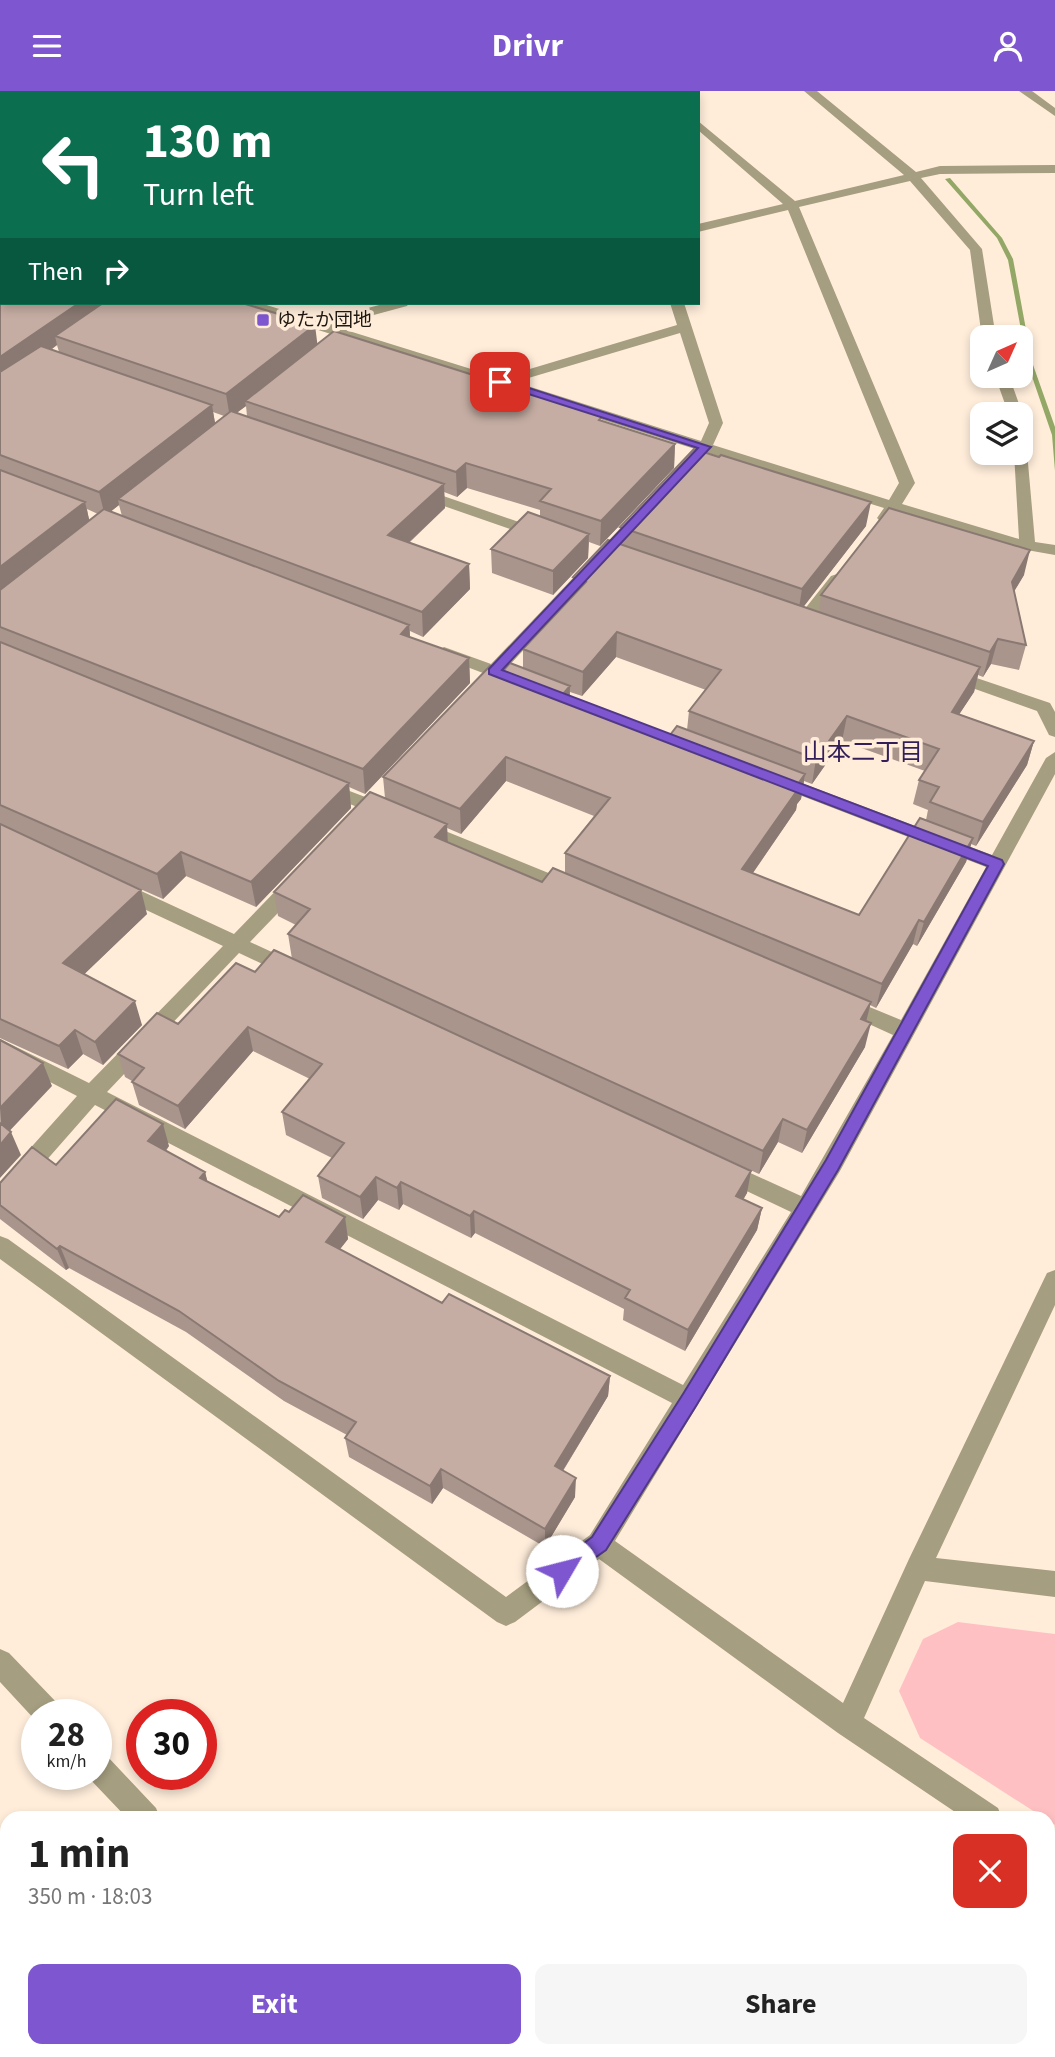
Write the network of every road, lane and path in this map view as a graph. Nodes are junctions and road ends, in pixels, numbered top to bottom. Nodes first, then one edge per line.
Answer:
1 (810, 91) edge
2 (1025, 91) edge
3 (1055, 113) edge
4 (700, 126) edge
5 (1055, 169) edge
6 (912, 175) junction
7 (792, 205) junction
8 (700, 228) edge
9 (253, 305) edge
10 (394, 305) edge
11 (678, 305) edge
12 (318, 325) junction
13 (987, 325) edge
14 (685, 327) junction
15 (500, 382) junction
16 (705, 447) junction
17 (1022, 465) edge
18 (668, 487) edge
19 (410, 489) edge
20 (649, 506) edge
21 (894, 506) junction
22 (877, 528) edge
23 (563, 543) edge
24 (1027, 546) junction
25 (1055, 550) edge
26 (844, 571) edge
27 (802, 624) edge
28 (429, 647) edge
29 (929, 668) edge
30 (494, 671) junction
31 (520, 681) edge
32 (467, 700) edge
33 (1055, 731) edge
34 (1055, 758) edge
35 (765, 775) edge
36 (305, 779) edge
37 (997, 864) junction
38 (302, 874) edge
39 (99, 880) edge
40 (586, 896) edge
41 (236, 944) junction
42 (312, 979) edge
43 (829, 998) edge
44 (905, 1031) junction
45 (0, 1047) edge
46 (92, 1095) junction
47 (704, 1161) edge
48 (0, 1197) edge
49 (806, 1208) junction
50 (0, 1246) edge
51 (1055, 1280) edge
52 (689, 1400) junction
53 (599, 1544) junction
54 (918, 1568) junction
55 (1055, 1584) edge
56 (0, 1662) edge
57 (34, 1699) edge
58 (848, 1723) junction
59 (112, 1782) edge
60 (139, 1811) edge
61 (978, 1811) edge

1 - 6 street
2 - 3 street
4 - 7 street
5 - 6 street
6 - 7 street
6 - 13 street
7 - 8 street
7 - 21 street
9 - 12 street
10 - 12 street
11 - 14 street
12 - 15 street
14 - 15 street
14 - 16 street
15 - 16 street
16 - 18 street
16 - 21 street
17 - 24 street
19 - 23 street
20 - 30 street
21 - 22 street
21 - 24 street
24 - 25 street
26 - 27 street
28 - 30 street
29 - 33 street
30 - 31 street
30 - 32 street
34 - 37 street
35 - 37 street
36 - 40 street
37 - 44 street
38 - 41 street
39 - 41 street
41 - 42 street
41 - 46 street
43 - 44 street
44 - 49 street
45 - 46 street
46 - 48 street
46 - 52 street
47 - 49 street
49 - 52 street
50 - 53 street
51 - 54 street
52 - 53 street
53 - 58 street
54 - 55 street
54 - 58 street
56 - 57 street
58 - 61 street
59 - 60 street

